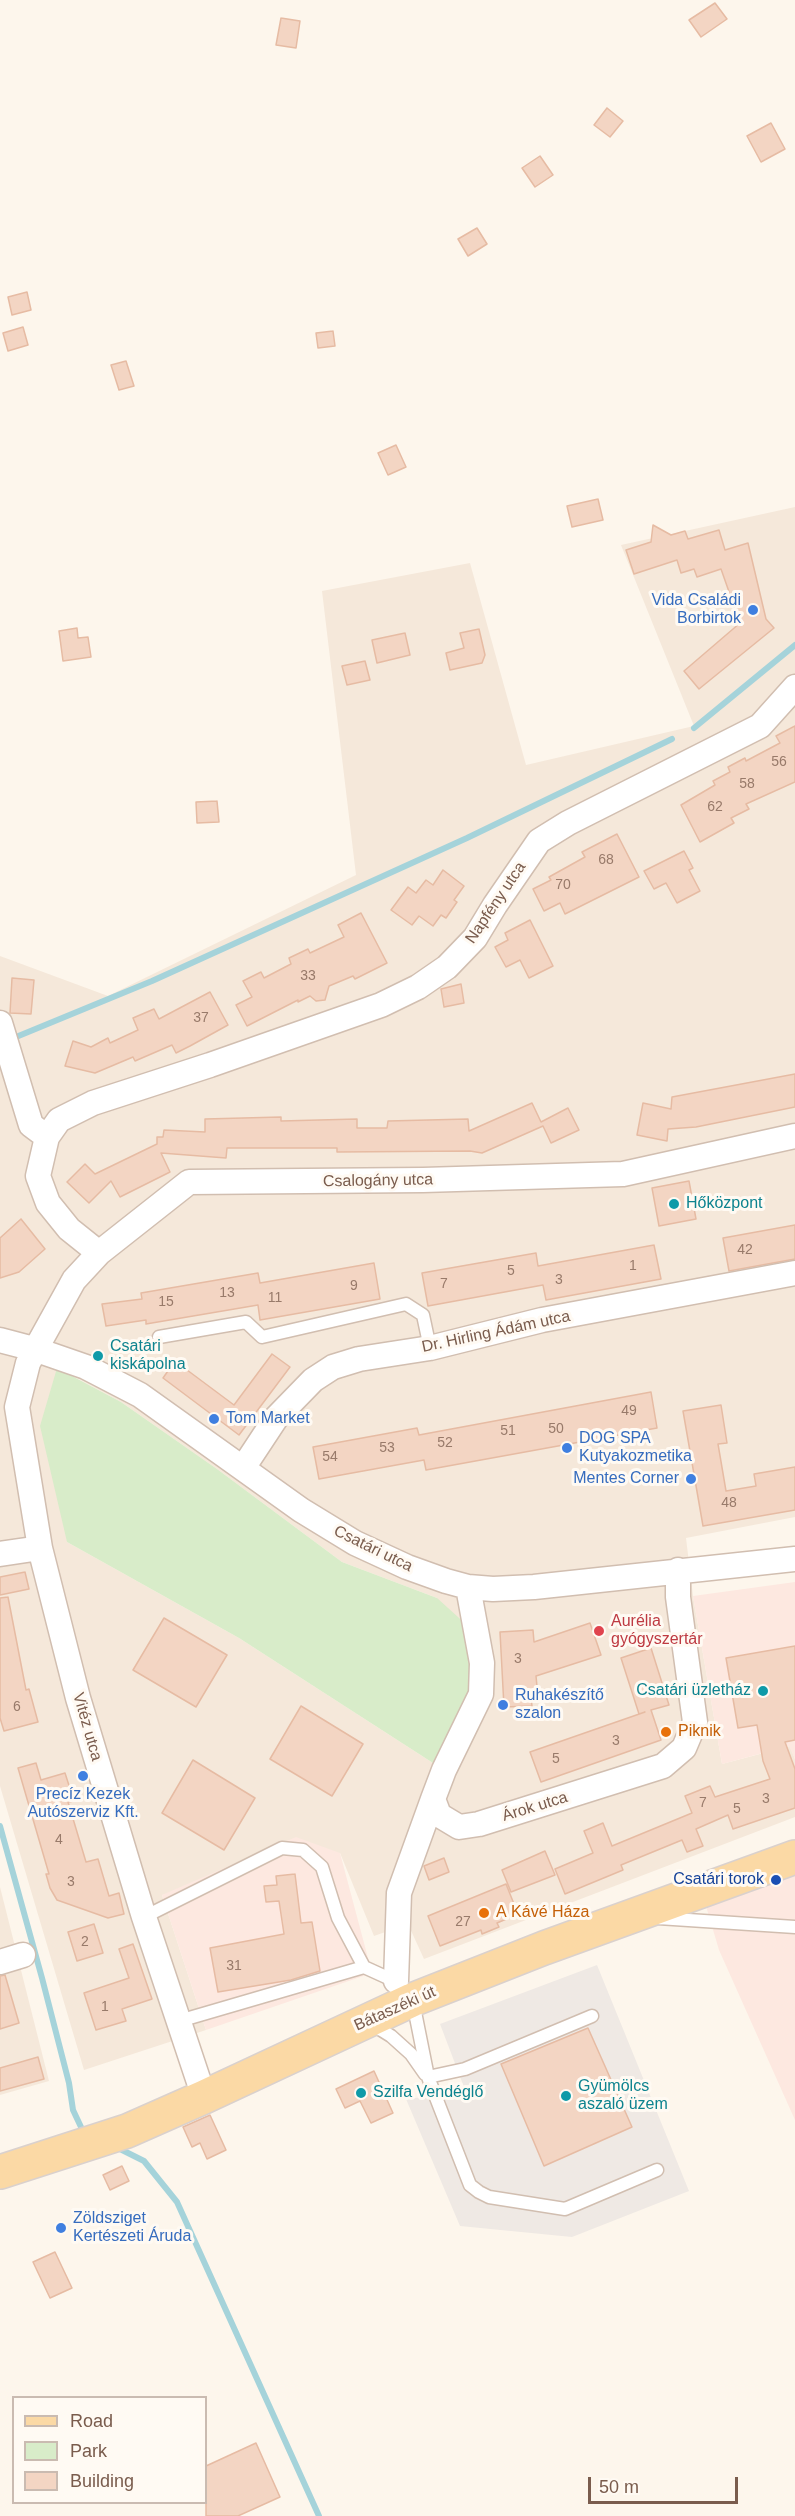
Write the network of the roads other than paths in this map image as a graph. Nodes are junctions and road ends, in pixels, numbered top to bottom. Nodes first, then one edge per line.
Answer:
1 (795, 687) edge
2 (0, 1023) edge
3 (795, 1136) edge
4 (46, 1137) junction
5 (99, 1253) junction
6 (795, 1274) edge
7 (159, 1337) dead end
8 (0, 1341) edge
9 (430, 1348) junction
10 (34, 1349) junction
11 (243, 1468) junction
12 (40, 1548) junction
13 (0, 1554) edge
14 (795, 1559) edge
15 (678, 1570) junction
16 (468, 1587) junction
17 (433, 1799) junction
18 (795, 1857) edge
19 (630, 1916) junction
20 (144, 1917) junction
21 (795, 1927) edge
22 (364, 1967) junction
23 (404, 1990) junction
24 (592, 2016) dead end
25 (366, 2020) junction
26 (179, 2021) junction
27 (428, 2077) junction
28 (204, 2097) junction
29 (657, 2169) dead end
30 (0, 2172) edge

1 - 4 street, Napfény utca
2 - 4 street
3 - 5 street, Csalogány utca
4 - 5 street
5 - 10 street, Csalogány utca
6 - 9 street, Dr. Hirling Ádám utca
7 - 9 lane
8 - 10 street, Csatári utca
9 - 11 street, Dr. Hirling Ádám utca
10 - 11 street, Csatári utca
10 - 12 street, Vitéz utca
11 - 16 street, Csatári utca
12 - 13 street
12 - 20 street, Vitéz utca
14 - 15 street, Csatári utca
15 - 16 street, Csatári utca
15 - 17 street, Árok utca
16 - 17 street
17 - 23 street
18 - 19 main road, Bátaszéki út
19 - 21 lane
19 - 23 main road, Bátaszéki út
20 - 22 lane
20 - 26 street, Vitéz utca
22 - 23 lane
22 - 26 lane
23 - 25 main road, Bátaszéki út
23 - 27 lane
24 - 27 lane
25 - 27 lane
25 - 28 main road, Bátaszéki út
26 - 28 street, Vitéz utca
27 - 29 lane
28 - 30 main road, Bátaszéki út

